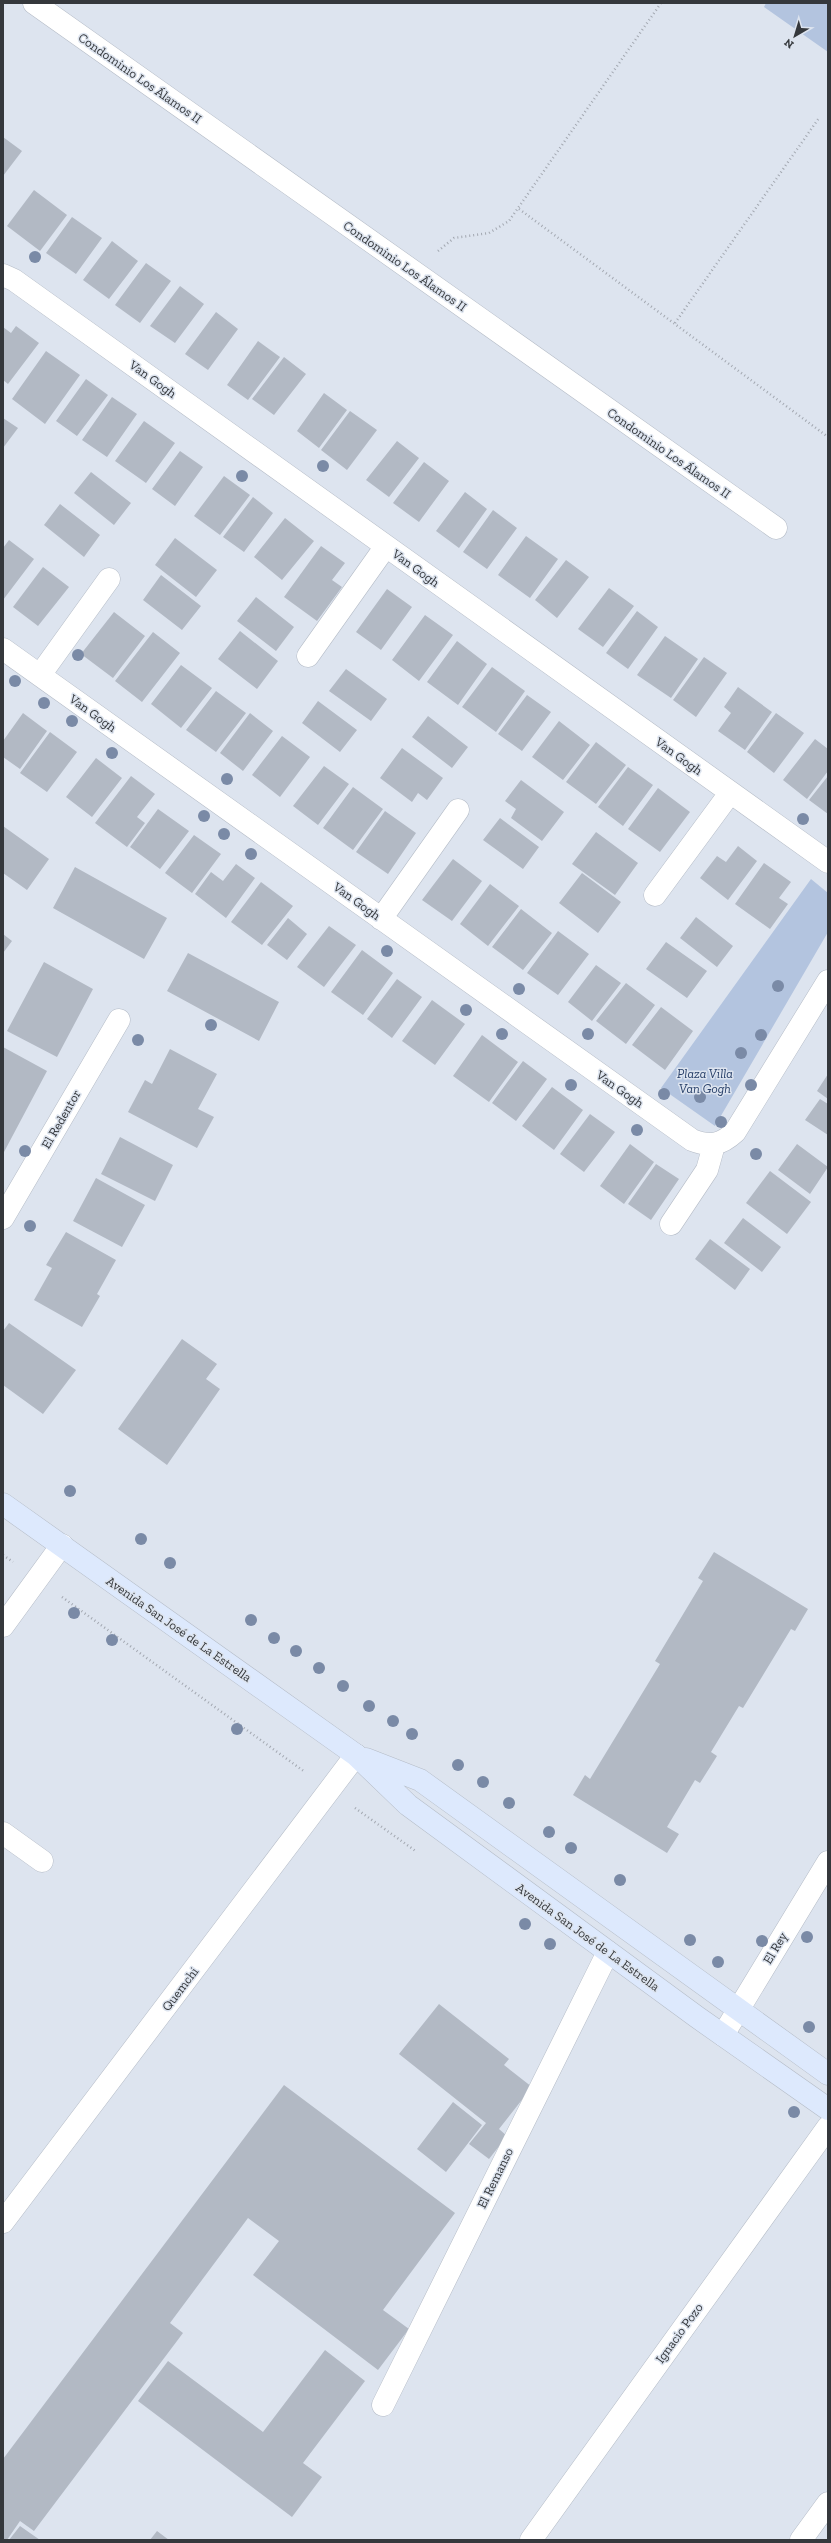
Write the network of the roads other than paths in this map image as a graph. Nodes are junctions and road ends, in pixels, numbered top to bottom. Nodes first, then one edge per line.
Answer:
1 (34, 3) edge
2 (3, 275) edge
3 (776, 528) dead end
4 (386, 546) junction
5 (109, 579) dead end
6 (3, 649) edge
7 (308, 656) dead end
8 (40, 675) junction
9 (730, 793) junction
10 (458, 810) dead end
11 (828, 862) edge
12 (655, 895) dead end
13 (381, 919) junction
14 (828, 981) edge
15 (119, 1020) dead end
16 (714, 1145) junction
17 (3, 1218) edge
18 (671, 1224) dead end
19 (3, 1504) edge
20 (62, 1546) junction
21 (3, 1626) edge
22 (356, 1755) junction
23 (3, 1834) edge
24 (42, 1861) dead end
25 (828, 1862) edge
26 (608, 1952) junction
27 (739, 2009) junction
28 (723, 2035) junction
29 (828, 2074) edge
30 (828, 2109) edge
31 (828, 2126) edge
32 (3, 2222) edge
33 (383, 2405) dead end
34 (828, 2503) edge
35 (531, 2540) edge
36 (801, 2540) edge

1 - 3 street, Condominio Los Álamos II
2 - 4 street, Van Gogh
4 - 7 street
4 - 9 street, Van Gogh
5 - 8 street
6 - 8 street, Van Gogh
8 - 13 street, Van Gogh
9 - 11 street, Van Gogh
9 - 12 street
10 - 13 street
13 - 16 street, Van Gogh
14 - 16 street
15 - 17 street, El Redentor
16 - 18 street
19 - 20 main road, Avenida San José de La Estrella
20 - 21 street
20 - 22 main road, Avenida San José de La Estrella
22 - 26 main road, Avenida San José de La Estrella
22 - 27 main road, Avenida San José de La Estrella
22 - 32 street, Quemchi
23 - 24 street
25 - 27 street, El Rey
26 - 28 main road, Avenida San José de La Estrella
26 - 33 street, El Remanso
27 - 28 street, El Rey
27 - 29 main road, Avenida San José de La Estrella
28 - 30 main road, Avenida San José de La Estrella
31 - 35 street, Ignacio Pozo
34 - 36 street

